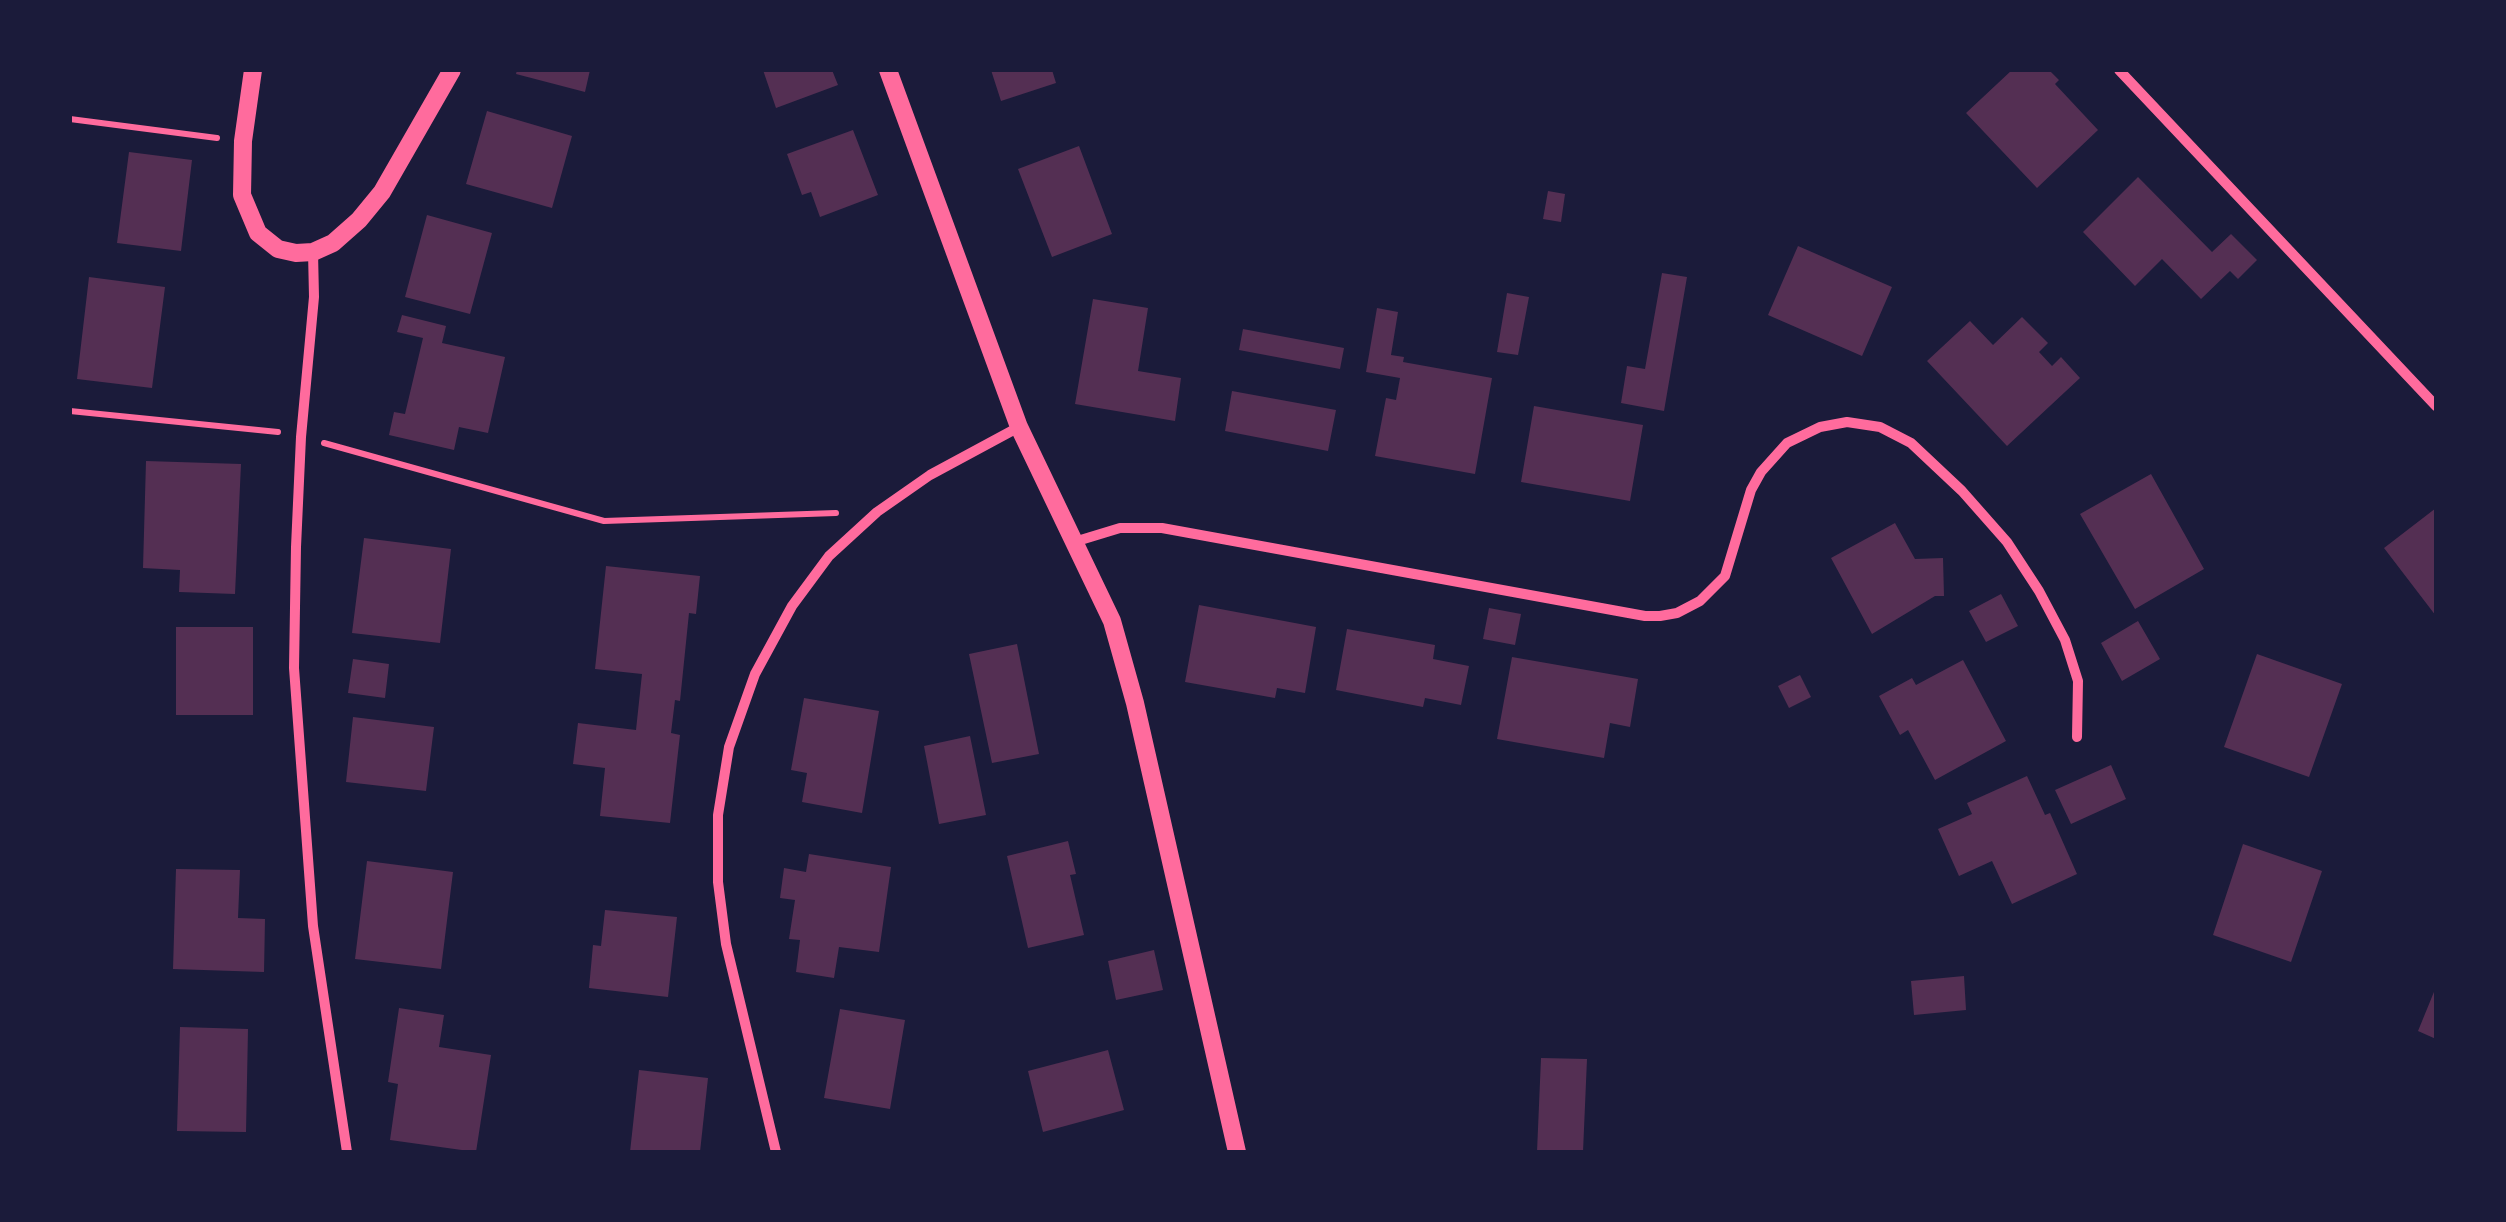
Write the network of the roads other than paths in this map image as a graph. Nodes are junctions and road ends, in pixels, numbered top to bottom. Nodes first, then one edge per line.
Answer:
1 (252, 70) edge
2 (452, 70) edge
3 (888, 70) edge
4 (2119, 70) edge
5 (313, 252) junction
6 (2436, 406) edge
7 (1019, 427) junction
8 (1074, 542) junction
9 (2077, 737) dead end
10 (347, 1152) edge
11 (776, 1152) edge
12 (1237, 1152) edge

1 - 5 street
2 - 5 street
3 - 7 street
4 - 6 street
5 - 10 street
7 - 8 street
7 - 11 street
8 - 9 street
8 - 12 street

